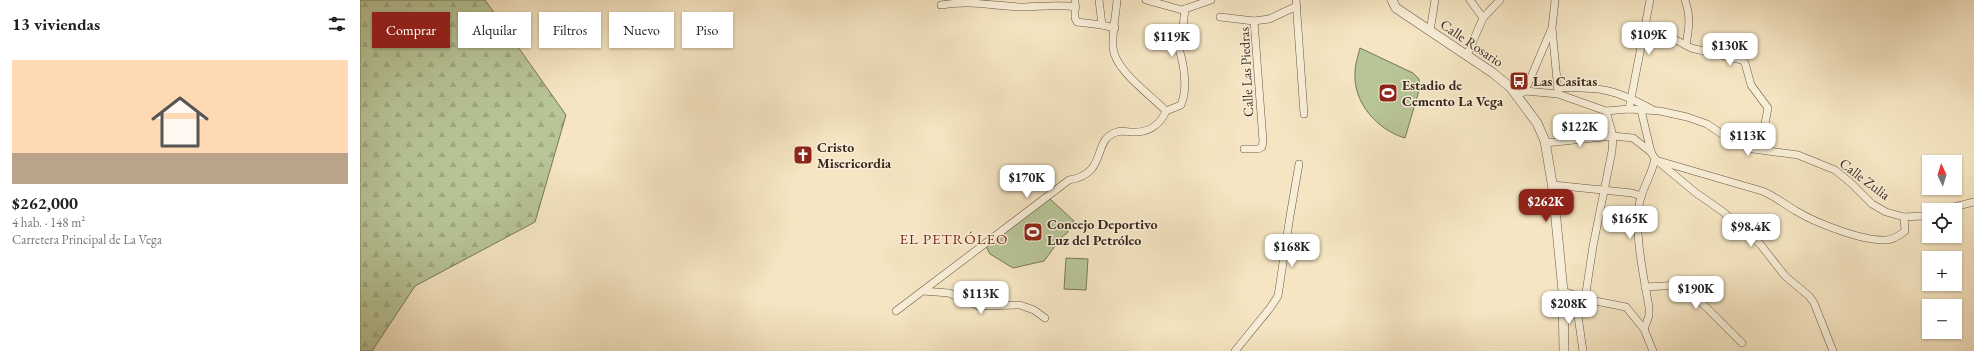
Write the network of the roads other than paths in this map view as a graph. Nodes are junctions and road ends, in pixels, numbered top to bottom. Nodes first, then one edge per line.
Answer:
1 (1099, 0) edge
2 (1117, 0) edge
3 (1146, 0) edge
4 (1211, 0) edge
5 (1392, 0) edge
6 (1435, 0) edge
7 (1470, 0) edge
8 (1500, 0) edge
9 (1555, 0) edge
10 (1650, 0) edge
11 (1685, 0) edge
12 (1297, 3) edge
13 (1076, 4) edge
14 (942, 5) dead end
15 (1184, 9) junction
16 (1220, 17) dead end
17 (1483, 18) junction
18 (1254, 21) junction
19 (1102, 25) junction
20 (1115, 28) junction
21 (1552, 28) junction
22 (1430, 30) junction
23 (1645, 30) junction
24 (1686, 45) junction
25 (1467, 55) junction
26 (1558, 91) junction
27 (1521, 94) junction
28 (1631, 98) junction
29 (1629, 109) junction
30 (1641, 110) junction
31 (1166, 111) junction
32 (1606, 111) junction
33 (1654, 111) junction
34 (1304, 114) dead end
35 (1613, 136) junction
36 (1545, 143) junction
37 (1244, 149) dead end
38 (1760, 150) junction
39 (1651, 152) junction
40 (1655, 159) junction
41 (1299, 164) dead end
42 (1552, 185) junction
43 (1605, 190) junction
44 (1641, 196) junction
45 (1974, 202) edge
46 (1962, 205) edge
47 (1922, 216) edge
48 (1904, 217) junction
49 (1645, 287) junction
50 (1563, 290) junction
51 (923, 291) junction
52 (1575, 295) junction
53 (1585, 299) junction
54 (896, 311) dead end
55 (1045, 318) dead end
56 (1644, 329) junction
57 (1742, 343) dead end
58 (1235, 351) edge
59 (1564, 351) edge
60 (1583, 351) edge
61 (1653, 351) edge
62 (1833, 351) edge

1 - 19 street
2 - 20 street
3 - 15 street
4 - 15 street
5 - 22 street, Calle Rosario
6 - 22 street
7 - 17 street
8 - 17 street
9 - 21 street
10 - 23 street
11 - 24 street
12 - 18 street, Calle Las Piedras
12 - 34 street
13 - 14 street
13 - 19 street
15 - 31 street
16 - 18 street
17 - 25 street
18 - 37 street, Calle Las Piedras
19 - 20 street
20 - 31 street
21 - 26 street
21 - 27 street
22 - 25 street, Calle Rosario
23 - 24 street
23 - 28 street
24 - 38 street
25 - 27 street, Calle Rosario
26 - 27 street
26 - 28 street
26 - 32 street, Calle Zulia
27 - 36 street, Calle Rosario
28 - 29 street
28 - 33 street
29 - 30 street, Calle Zulia
29 - 32 street, Calle Zulia
30 - 33 street, Calle Zulia
30 - 39 street
31 - 51 street
32 - 35 street
33 - 38 street, Calle Zulia
35 - 36 street
35 - 39 street
35 - 43 street
36 - 42 street, Calle Rosario
38 - 48 street, Calle Zulia
39 - 40 street
40 - 44 street
40 - 48 street
40 - 62 street
41 - 58 street
42 - 43 street
42 - 50 street, Calle Rosario
43 - 44 street
43 - 53 street
44 - 49 street
45 - 46 street
47 - 48 street, Calle Zulia
49 - 56 street
49 - 57 street
50 - 52 street
50 - 59 street, Calle Rosario
51 - 54 street
51 - 55 street
52 - 53 street
52 - 60 street
53 - 56 street
56 - 61 street

